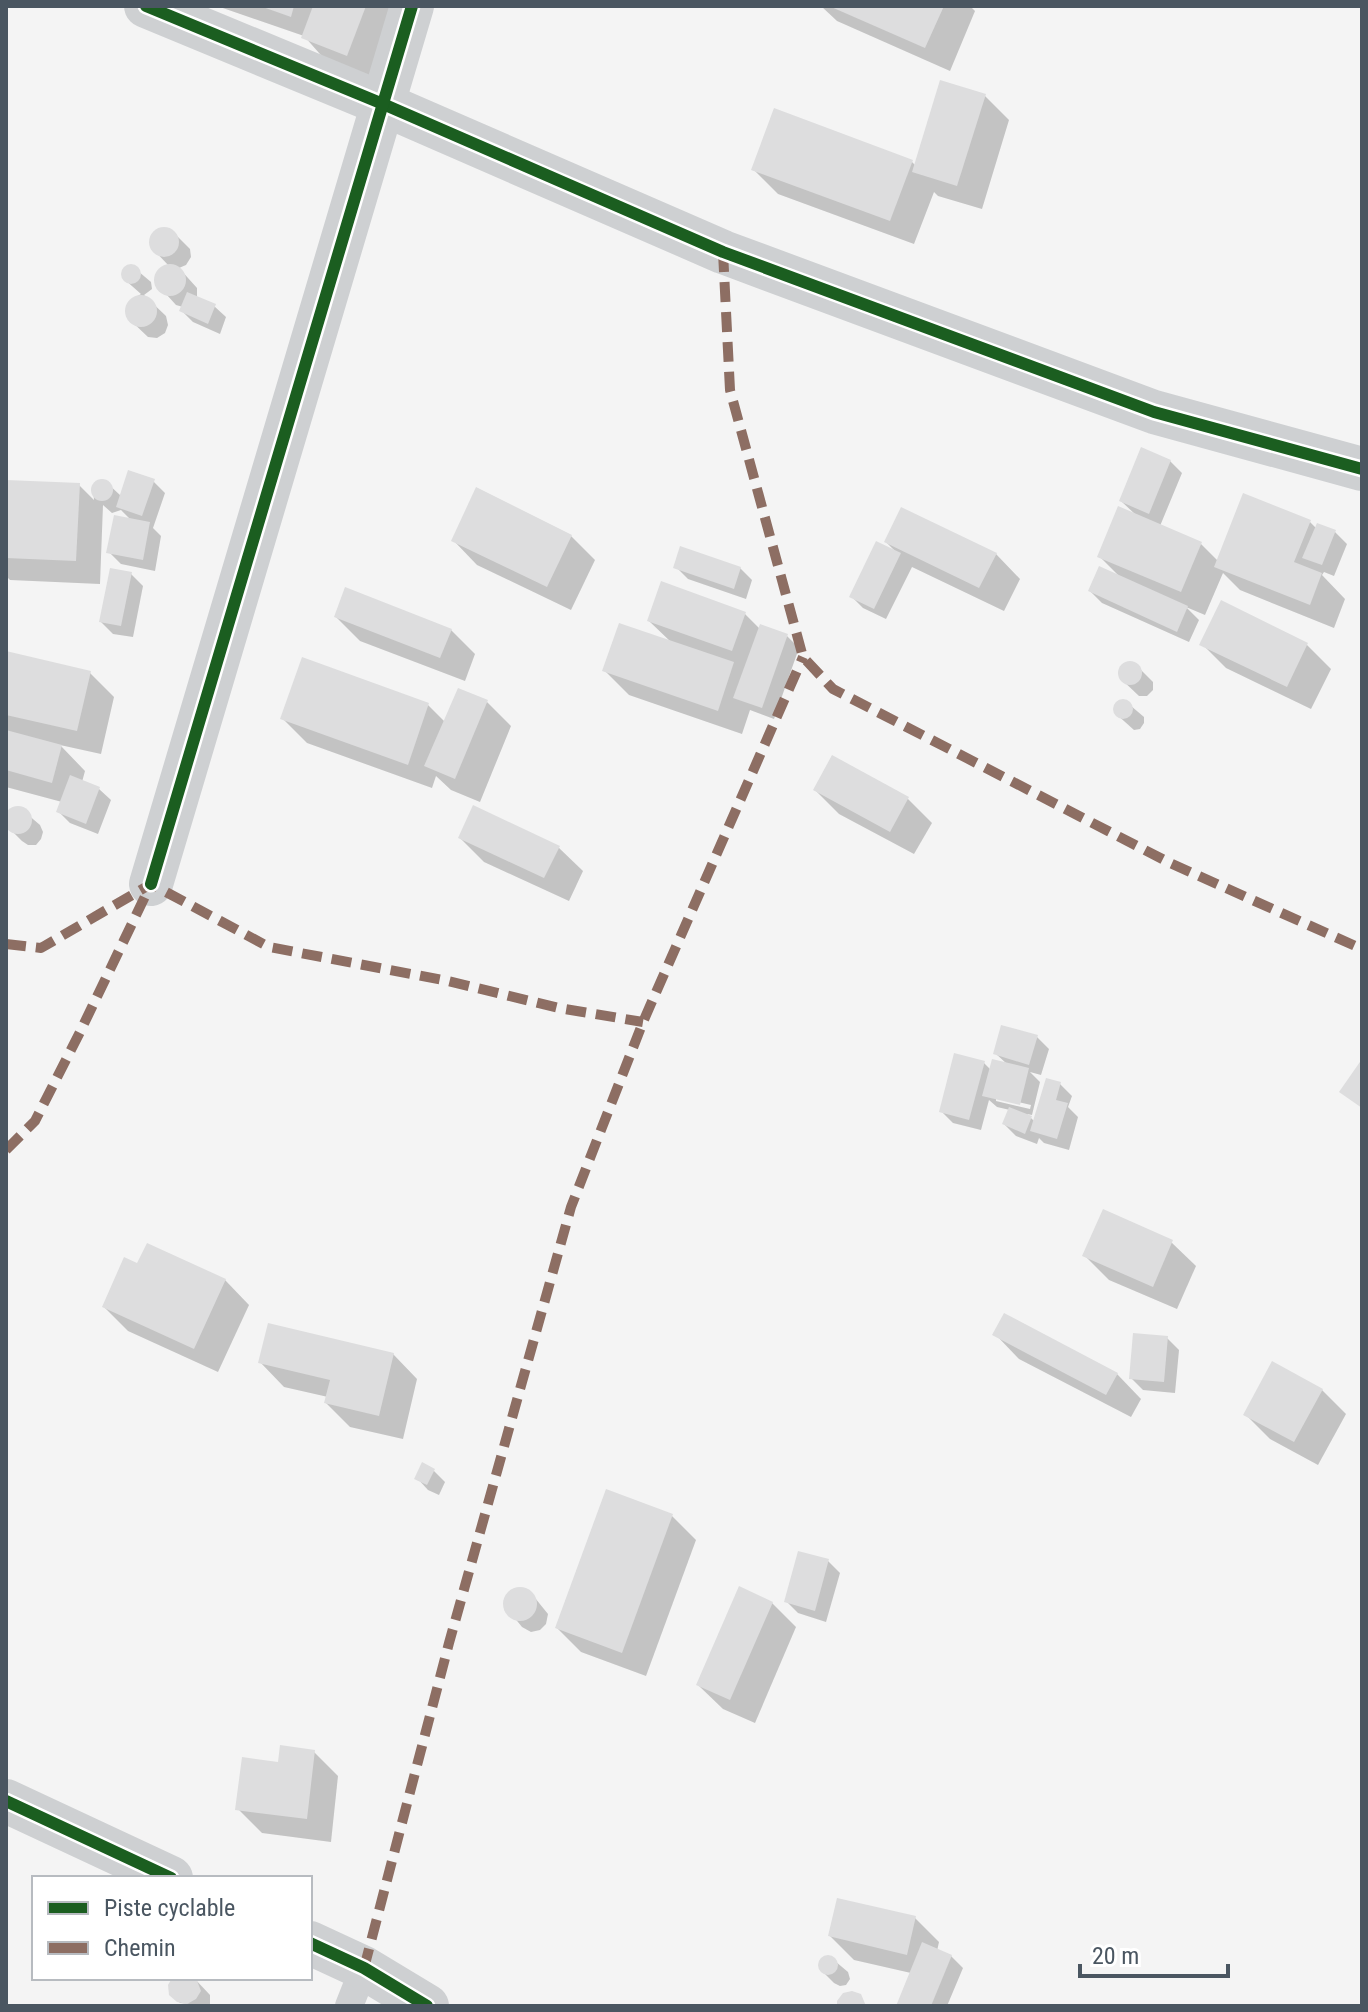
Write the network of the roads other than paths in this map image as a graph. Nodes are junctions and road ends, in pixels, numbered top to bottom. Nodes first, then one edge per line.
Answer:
1 (146, 6) edge
2 (412, 6) edge
3 (383, 104) junction
4 (1362, 469) edge
5 (151, 884) dead end
6 (6, 1801) edge
7 (167, 1876) edge
8 (312, 1945) edge
9 (356, 1987) edge
10 (427, 2006) edge

1 - 3 street
2 - 3 street
3 - 4 street
3 - 5 street
6 - 7 street
8 - 9 street
9 - 10 street

